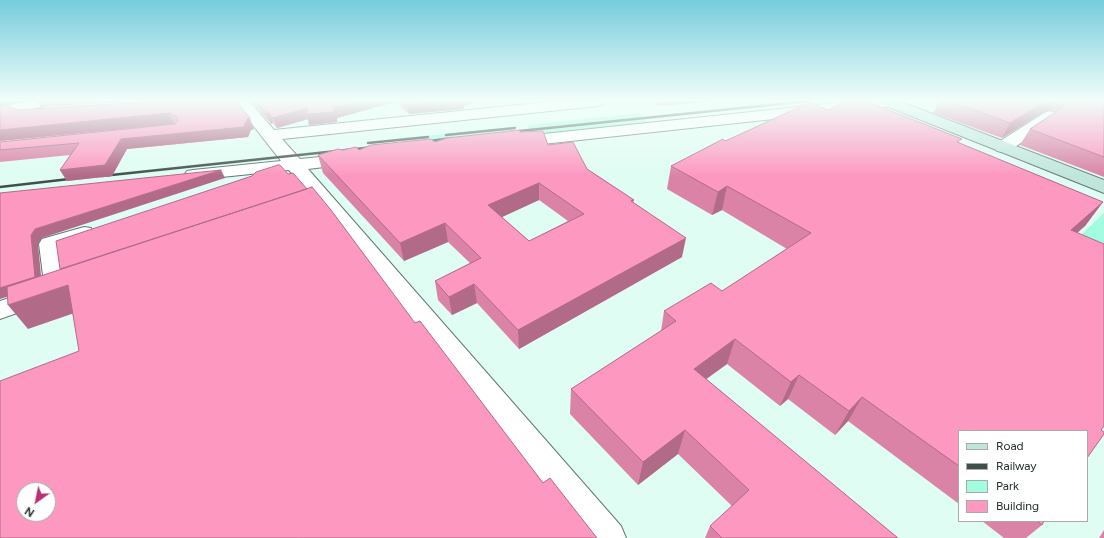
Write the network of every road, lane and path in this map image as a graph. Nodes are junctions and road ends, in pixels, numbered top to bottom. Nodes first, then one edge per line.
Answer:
1 (262, 126) edge
2 (353, 126) edge
3 (522, 126) edge
4 (655, 126) edge
5 (951, 126) edge
6 (1035, 126) edge
7 (269, 135) junction
8 (526, 140) junction
9 (503, 143) edge
10 (1003, 147) junction
11 (364, 157) edge
12 (285, 165) junction
13 (174, 177) edge
14 (1104, 187) edge
15 (205, 193) edge
16 (324, 200) junction
17 (302, 207) edge
18 (101, 227) edge
19 (0, 310) edge
20 (609, 538) edge

1 - 7 street
2 - 7 street
3 - 8 street
4 - 8 street
5 - 10 street
6 - 10 street
7 - 12 street
8 - 9 street
10 - 14 street
11 - 12 street
12 - 13 street
12 - 15 street
12 - 16 street
16 - 17 street
16 - 20 street
18 - 19 street

